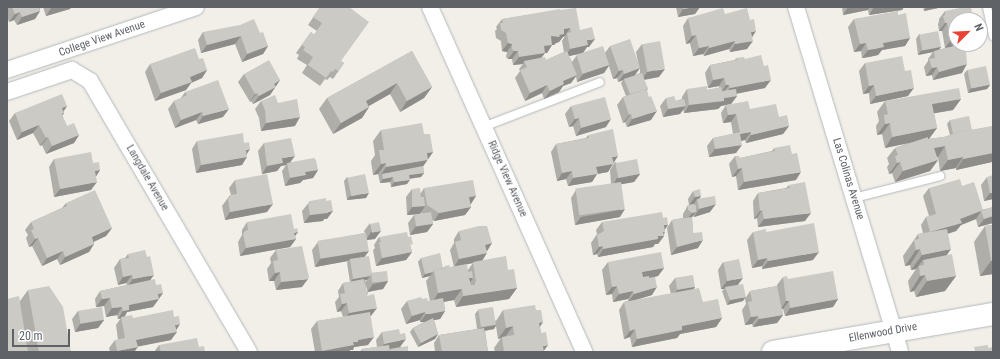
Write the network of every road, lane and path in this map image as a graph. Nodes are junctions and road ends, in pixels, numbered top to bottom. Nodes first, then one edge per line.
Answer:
1 (196, 7) edge
2 (430, 7) edge
3 (796, 7) edge
4 (987, 7) edge
5 (993, 36) edge
6 (7, 70) edge
7 (600, 82) dead end
8 (7, 92) edge
9 (484, 127) junction
10 (940, 176) dead end
11 (854, 198) junction
12 (993, 314) edge
13 (894, 330) junction
14 (249, 352) edge
15 (584, 352) edge
16 (773, 352) edge
17 (900, 352) edge

1 - 6 street, College View Avenue
2 - 9 street, Ridge View Avenue
3 - 11 street, Las Colinas Avenue
4 - 5 lane
7 - 9 lane
8 - 14 street, Langdale Avenue
9 - 15 street, Ridge View Avenue
10 - 11 lane
11 - 13 street, Las Colinas Avenue
12 - 13 street, Ellenwood Drive
13 - 16 street, Ellenwood Drive
13 - 17 street, Las Colinas Avenue

